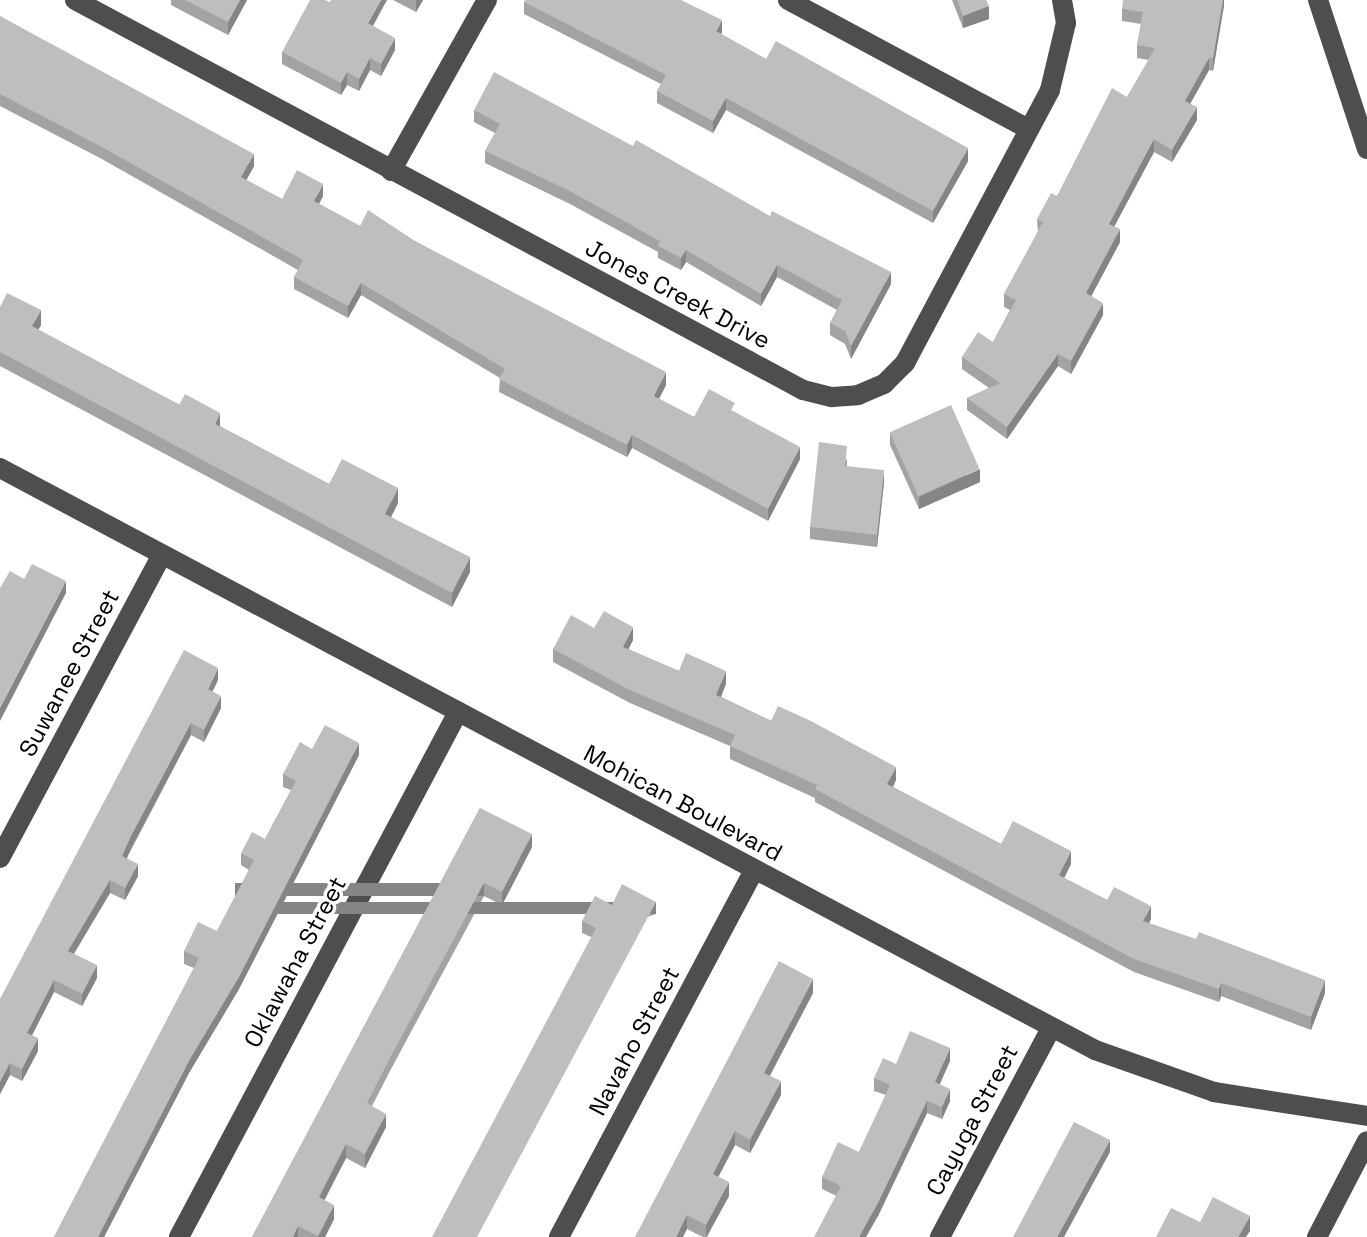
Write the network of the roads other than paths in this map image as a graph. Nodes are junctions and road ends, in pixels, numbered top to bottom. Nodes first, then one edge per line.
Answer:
1 (75, 0) edge
2 (487, 0) edge
3 (788, 0) edge
4 (1062, 0) edge
5 (1318, 0) edge
6 (101, 6) edge
7 (1027, 128) junction
8 (1367, 149) edge
9 (391, 171) junction
10 (0, 468) edge
11 (162, 554) junction
12 (458, 712) junction
13 (0, 858) edge
14 (754, 870) junction
15 (1051, 1028) junction
16 (1367, 1116) edge
17 (1367, 1141) edge
18 (179, 1237) edge
19 (559, 1237) edge
20 (940, 1237) edge
21 (1317, 1237) edge

1 - 6 street, Jones Creek Drive
2 - 9 street
3 - 7 street
4 - 7 street, Jones Creek Drive
5 - 8 street
6 - 9 street, Jones Creek Drive
7 - 9 street, Jones Creek Drive
10 - 11 street, Mohican Boulevard
11 - 12 street, Mohican Boulevard
11 - 13 street, Suwanee Street
12 - 14 street, Mohican Boulevard
12 - 18 street, Oklawaha Street
14 - 15 street, Mohican Boulevard
14 - 19 street, Navaho Street
15 - 16 street, Mohican Boulevard
15 - 20 street, Cayuga Street
17 - 21 street

